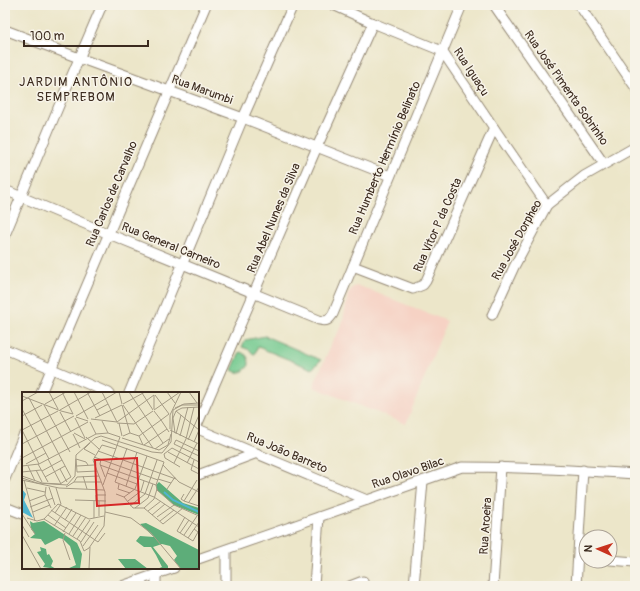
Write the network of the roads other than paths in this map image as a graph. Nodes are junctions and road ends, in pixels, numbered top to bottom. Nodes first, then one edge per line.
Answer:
1 (102, 5) edge
2 (206, 5) edge
3 (293, 5) edge
4 (333, 5) edge
5 (462, 5) edge
6 (494, 5) edge
7 (579, 5) edge
8 (373, 23) junction
9 (5, 30) edge
10 (442, 51) junction
11 (79, 58) junction
12 (635, 87) edge
13 (169, 91) junction
14 (243, 118) junction
15 (494, 128) junction
16 (317, 147) junction
17 (635, 148) edge
18 (604, 164) junction
19 (390, 176) junction
20 (5, 190) edge
21 (21, 197) junction
22 (547, 205) junction
23 (109, 234) junction
24 (5, 235) edge
25 (182, 264) junction
26 (353, 266) junction
27 (255, 292) junction
28 (492, 315) dead end
29 (329, 320) joint
30 (5, 349) edge
31 (51, 369) junction
32 (41, 392) edge
33 (107, 392) edge
34 (129, 392) edge
35 (199, 421) edge
36 (199, 429) edge
37 (22, 438) edge
38 (258, 453) junction
39 (502, 467) junction
40 (583, 470) junction
41 (635, 474) edge
42 (199, 476) edge
43 (5, 478) edge
44 (424, 481) junction
45 (367, 500) junction
46 (5, 507) edge
47 (22, 514) edge
48 (319, 517) junction
49 (582, 529) edge
50 (226, 550) junction
51 (199, 560) edge
52 (618, 561) edge
53 (635, 562) edge
54 (171, 569) edge
55 (580, 569) edge
56 (156, 574) junction
57 (363, 581) dead end
58 (122, 586) edge
59 (156, 586) edge
60 (226, 586) edge
61 (314, 586) edge
62 (350, 586) edge
63 (414, 586) edge
64 (494, 586) edge
65 (576, 586) edge

1 - 11 street
2 - 13 street, Rua Carlos de Carvalho
3 - 14 street
4 - 8 street, Rua Iguaçu
5 - 10 street, Rua Humberto Hermínio Belinato
6 - 18 street, Rua José Pimenta Sobrinho
7 - 12 street
8 - 10 street, Rua Iguaçu
8 - 16 street, Rua Abel Nunes da Silva
9 - 11 street, Rua Marumbi
10 - 15 street, Rua Iguaçu
10 - 19 street, Rua Humberto Hermínio Belinato
11 - 13 street, Rua Marumbi
11 - 21 street
13 - 14 street, Rua Marumbi
13 - 23 street, Rua Carlos de Carvalho
14 - 16 street, Rua Marumbi
14 - 25 street
15 - 22 street, Rua Iguaçu
15 - 26 street, Rua Vitor P da Costa
16 - 19 street, Rua Marumbi
16 - 27 street, Rua Abel Nunes da Silva
17 - 18 street, Rua José Dorpheo
18 - 22 street, Rua José Dorpheo
19 - 26 street, Rua Humberto Hermínio Belinato
20 - 21 street, Rua General Carneiro
21 - 23 street, Rua General Carneiro
21 - 24 street
22 - 28 street, Rua José Dorpheo
23 - 25 street, Rua General Carneiro
23 - 31 street, Rua Carlos de Carvalho
25 - 27 street, Rua General Carneiro
25 - 34 street
26 - 29 street, Rua Humberto Hermínio Belinato
27 - 29 street, Rua General Carneiro
27 - 35 street, Rua Abel Nunes da Silva
30 - 31 street
31 - 32 street, Rua Carlos de Carvalho
31 - 33 street
36 - 38 street, Rua João Barreto
37 - 43 street
38 - 42 street
38 - 45 street, Rua João Barreto
39 - 40 street, Rua Olavo Bilac
39 - 44 street, Rua Olavo Bilac
39 - 64 street, Rua Aroeira
40 - 41 street, Rua Olavo Bilac
40 - 49 street
44 - 45 street, Rua Olavo Bilac
44 - 63 street
45 - 48 street, Rua Olavo Bilac
46 - 47 street
48 - 50 street, Rua Olavo Bilac
48 - 61 street
50 - 51 street, Rua Olavo Bilac
50 - 60 street
52 - 53 street
54 - 56 street
55 - 65 street
56 - 58 street
56 - 59 street
57 - 62 street

